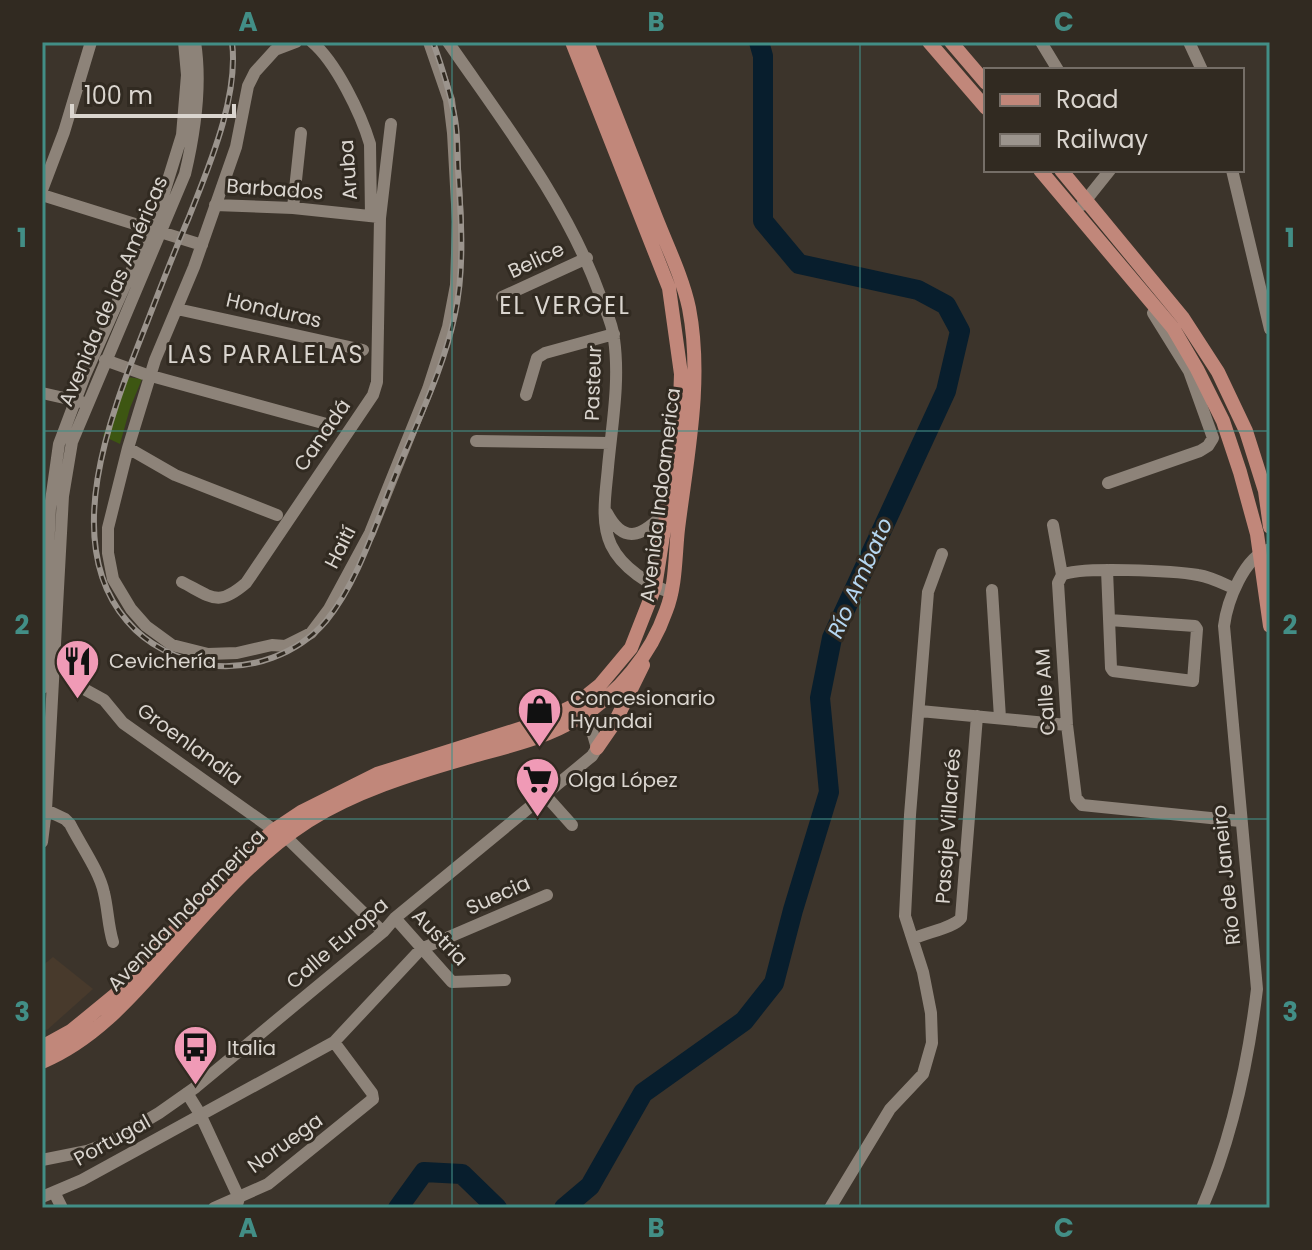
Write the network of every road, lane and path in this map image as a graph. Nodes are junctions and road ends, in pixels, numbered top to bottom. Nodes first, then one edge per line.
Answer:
1 (91, 42) edge
2 (184, 42) edge
3 (195, 42) edge
4 (296, 42) edge
5 (312, 42) edge
6 (429, 42) edge
7 (448, 42) edge
8 (572, 42) edge
9 (587, 42) edge
10 (929, 42) edge
11 (951, 42) edge
12 (1041, 42) edge
13 (1189, 42) edge
14 (1057, 68) edge
15 (1201, 68) edge
16 (984, 81) edge
17 (984, 106) edge
18 (391, 124) dead end
19 (301, 133) dead end
20 (1042, 172) edge
21 (1063, 172) edge
22 (1108, 172) edge
23 (1232, 172) edge
24 (42, 192) edge
25 (1086, 200) junction
26 (215, 205) junction
27 (293, 208) junction
28 (1076, 212) junction
29 (376, 217) junction
30 (157, 229) junction
31 (198, 244) junction
32 (587, 258) junction
33 (1119, 263) junction
34 (502, 297) dead end
35 (177, 309) junction
36 (1270, 329) edge
37 (614, 334) junction
38 (363, 350) dead end
39 (105, 360) junction
40 (147, 374) junction
41 (42, 393) edge
42 (526, 395) dead end
43 (80, 401) junction
44 (330, 425) dead end
45 (476, 441) dead end
46 (610, 443) junction
47 (128, 448) junction
48 (1108, 483) dead end
49 (1268, 487) edge
50 (604, 506) junction
51 (667, 511) junction
52 (277, 515) dead end
53 (1053, 525) dead end
54 (1270, 527) edge
55 (1265, 550) edge
56 (942, 554) dead end
57 (1107, 570) junction
58 (1062, 575) junction
59 (49, 580) edge
60 (182, 582) dead end
61 (655, 587) junction
62 (1233, 588) junction
63 (992, 590) dead end
64 (672, 593) junction
65 (1109, 620) junction
66 (1270, 626) edge
67 (644, 654) junction
68 (42, 688) edge
69 (84, 689) dead end
70 (580, 710) junction
71 (920, 711) junction
72 (977, 716) junction
73 (1000, 718) junction
74 (1067, 725) junction
75 (597, 748) junction
76 (45, 775) edge
77 (546, 796) junction
78 (46, 810) junction
79 (1240, 821) junction
80 (572, 825) dead end
81 (280, 833) junction
82 (42, 842) edge
83 (547, 895) dead end
84 (395, 918) junction
85 (383, 932) junction
86 (913, 939) junction
87 (113, 942) dead end
88 (421, 949) junction
89 (505, 980) dead end
90 (334, 1042) junction
91 (42, 1047) edge
92 (42, 1062) edge
93 (187, 1093) junction
94 (200, 1114) junction
95 (42, 1160) edge
96 (48, 1194) edge
97 (238, 1203) edge
98 (62, 1208) edge
99 (214, 1208) edge
100 (830, 1208) edge
101 (1202, 1208) edge

1 - 24 street
2 - 30 street, Avenida de las Américas
3 - 30 street, Avenida de las Américas
4 - 26 street
5 - 29 street, Aruba
6 - 47 street, Haití
7 - 32 street, Pasteur
8 - 51 main road, Avenida Indoamerica
9 - 64 main road, Avenida Indoamerica
10 - 17 main road
11 - 16 main road
12 - 14 street
13 - 15 street
18 - 29 street, Canadá
19 - 27 street
20 - 28 main road
21 - 25 main road
22 - 25 street
23 - 36 street
24 - 30 street
25 - 28 street
25 - 49 main road
26 - 27 street, Barbados
26 - 31 street
27 - 29 street, Barbados
28 - 33 main road
29 - 60 street, Canadá
30 - 31 street
30 - 39 street, Avenida de las Américas
30 - 43 street, Avenida de las Américas
31 - 35 street
32 - 34 street, Belice
32 - 37 street, Pasteur
33 - 48 street
33 - 55 main road
35 - 38 street, Honduras
35 - 40 street, Haití
37 - 42 street
37 - 46 street, Pasteur
39 - 40 street
39 - 43 street, Avenida de las Américas
40 - 44 street
40 - 47 street, Haití
41 - 43 street
43 - 59 street, Avenida de las Américas
45 - 46 street
46 - 50 street, Pasteur
47 - 52 street
49 - 54 main road
50 - 51 street
50 - 61 street, Pasteur
51 - 61 main road, Avenida Indoamerica
53 - 58 street, Calle AM
55 - 62 street, Río de Janeiro
55 - 66 main road
56 - 71 street
57 - 58 street
57 - 62 street
57 - 65 street
58 - 74 street, Calle AM
59 - 68 street, Avenida de las Américas
59 - 76 street, Avenida de las Américas
61 - 64 street, Pasteur
61 - 70 main road, Avenida Indoamerica
62 - 79 street, Río de Janeiro
63 - 73 street
64 - 67 main road, Avenida Indoamerica
65 - 65 street
67 - 70 main road, Avenida Indoamerica
67 - 75 main road
69 - 81 street, Groenlandia
70 - 75 street
70 - 81 main road, Avenida Indoamerica
71 - 72 street
71 - 86 street
72 - 73 street
72 - 86 street, Pasaje Villacrés
73 - 74 street
74 - 79 street, Calle AM
75 - 77 street, Calle Europa
76 - 78 street, Avenida de las Américas
77 - 80 street
77 - 84 street, Calle Europa
78 - 82 street, Avenida de las Américas
78 - 87 street
79 - 101 street, Río de Janeiro
81 - 85 street, Groenlandia
81 - 91 main road, Avenida Indoamerica
81 - 92 main road, Avenida Indoamerica
83 - 88 street, Suecia
84 - 85 street, Calle Europa
84 - 88 street, Austria
85 - 93 street, Calle Europa
86 - 100 street
88 - 89 street, Austria
88 - 90 street, Portugal
90 - 94 street, Portugal
90 - 97 street, Noruega
93 - 94 street
93 - 95 street, Calle Europa
94 - 96 street, Portugal
94 - 97 street
96 - 98 street
97 - 99 street, Noruega

